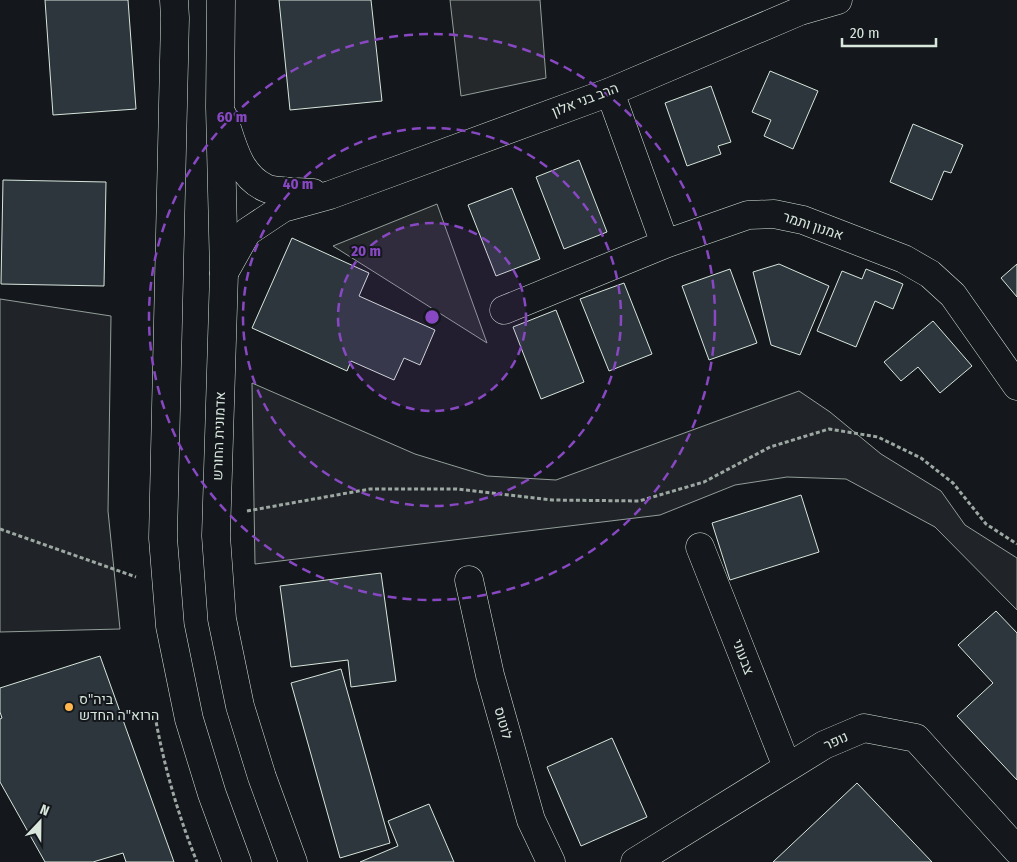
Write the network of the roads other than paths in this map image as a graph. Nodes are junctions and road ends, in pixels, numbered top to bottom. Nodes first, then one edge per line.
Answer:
1 (174, 0) edge
2 (220, 0) edge
3 (838, 0) edge
4 (798, 5) edge
5 (610, 92) junction
6 (220, 107) junction
7 (330, 195) junction
8 (665, 244) junction
9 (224, 273) junction
10 (504, 310) dead end
11 (1017, 386) edge
12 (700, 547) dead end
13 (469, 580) dead end
14 (787, 767) junction
15 (1017, 850) edge
16 (237, 862) edge
17 (293, 862) edge
18 (551, 862) edge
19 (635, 862) edge

1 - 16 street
2 - 6 street, אדמונית החורש
3 - 4 street, הרב בני אלון
4 - 5 street, הרב בני אלון
5 - 7 street, הרב בני אלון
5 - 8 street
6 - 7 street, הרב בני אלון
6 - 9 street, אדמונית החורש
7 - 9 street, הרב בני אלון
8 - 10 street, אמנון ותמר
8 - 11 street, אמנון ותמר
9 - 17 street, אדמונית החורש
12 - 14 street, צבעוני
13 - 18 street, לוטוס
14 - 15 street, נופר
14 - 19 street, נופר

